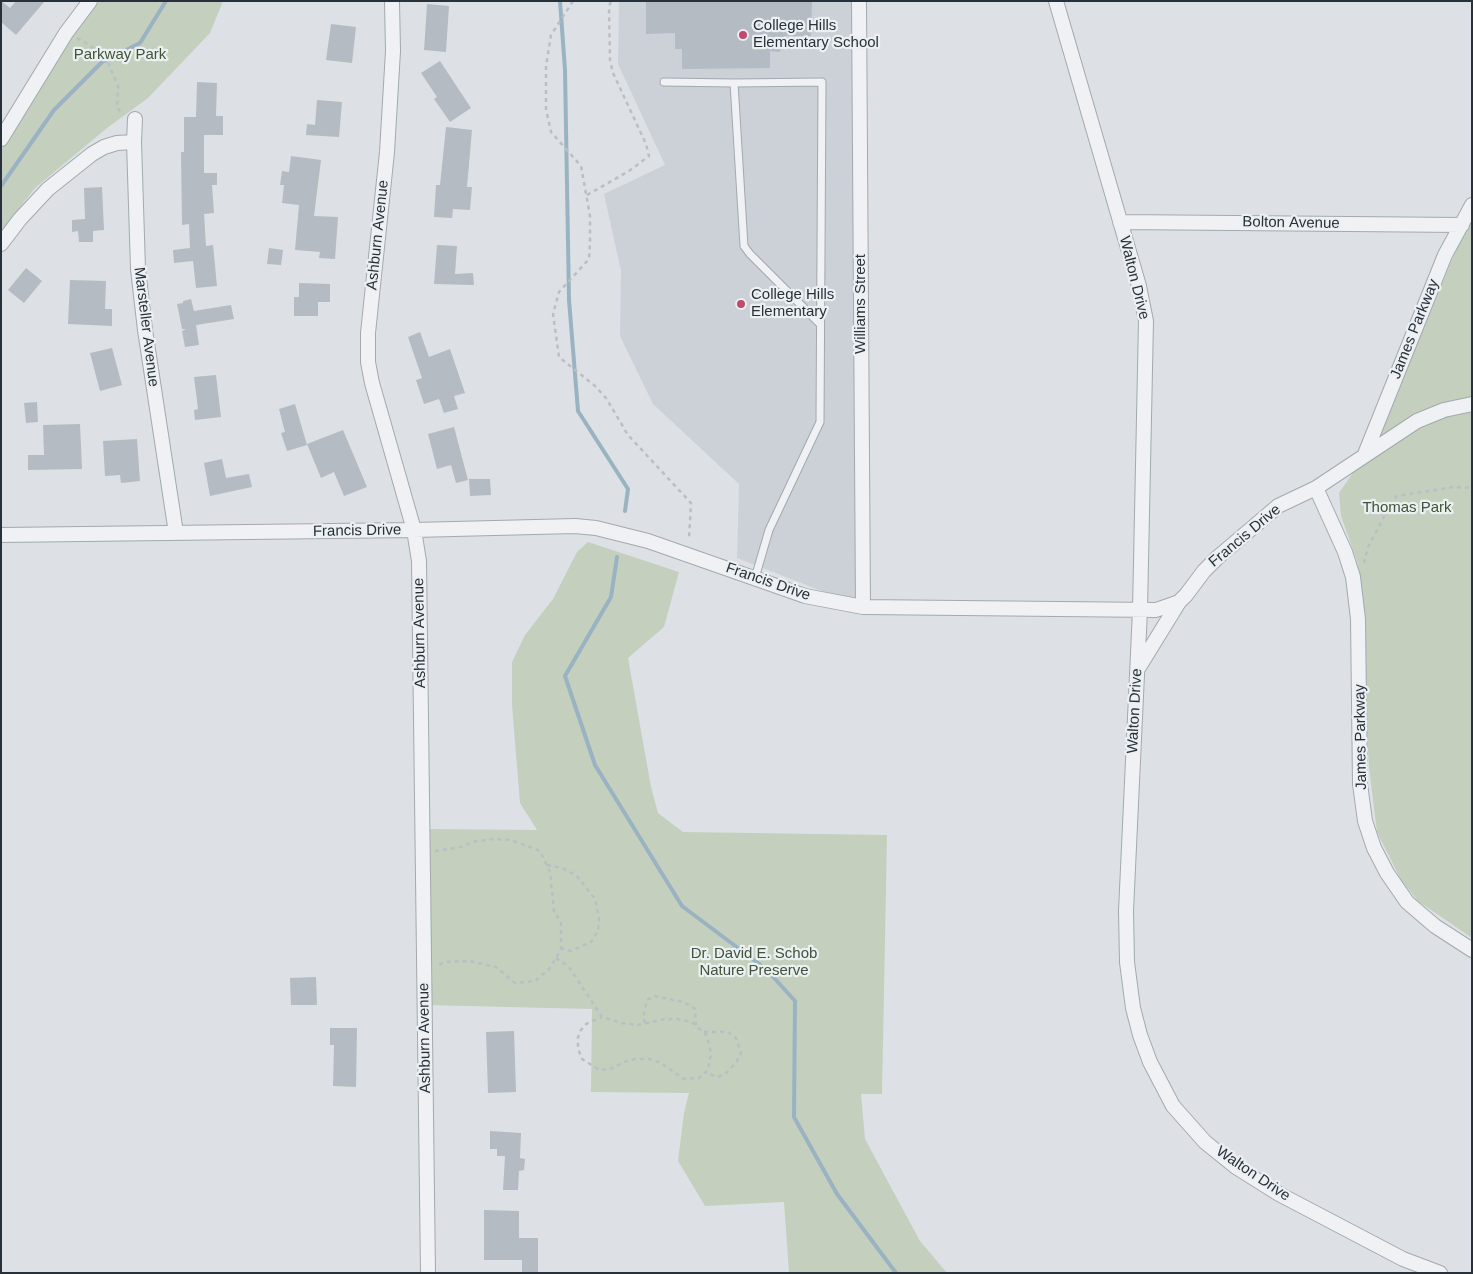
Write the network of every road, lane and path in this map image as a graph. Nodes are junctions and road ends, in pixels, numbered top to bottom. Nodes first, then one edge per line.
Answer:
1 (90, 1) edge
2 (392, 1) edge
3 (573, 1) edge
4 (611, 1) edge
5 (859, 1) edge
6 (1056, 1) edge
7 (66, 33) junction
8 (664, 82) dead end
9 (734, 83) junction
10 (134, 121) joint
11 (1, 139) edge
12 (134, 142) junction
13 (587, 195) junction
14 (1472, 205) edge
15 (1120, 222) junction
16 (1462, 225) junction
17 (1, 244) edge
18 (820, 324) junction
19 (1472, 404) edge
20 (1364, 455) junction
21 (1316, 488) junction
22 (1472, 488) edge
23 (414, 530) junction
24 (176, 533) junction
25 (1, 535) edge
26 (689, 538) dead end
27 (1363, 564) dead end
28 (755, 578) junction
29 (1179, 602) junction
30 (863, 607) junction
31 (1140, 610) junction
32 (1137, 670) junction
33 (423, 851) junction
34 (546, 865) junction
35 (561, 948) junction
36 (1472, 950) edge
37 (556, 958) junction
38 (424, 974) junction
39 (602, 1017) junction
40 (644, 1023) junction
41 (696, 1026) junction
42 (703, 1032) junction
43 (705, 1073) junction
44 (428, 1273) edge
45 (1440, 1273) edge

1 - 7 street
2 - 23 street, Ashburn Avenue
3 - 13 path
4 - 13 path
5 - 30 street, Williams Street
6 - 15 street, Walton Drive
7 - 10 path
7 - 11 street
8 - 9 lane
9 - 18 lane
9 - 18 lane
10 - 12 street, Marsteller Avenue
12 - 17 street
12 - 24 street, Marsteller Avenue
13 - 26 path
14 - 16 street, James Parkway
15 - 16 street, Bolton Avenue
15 - 31 street, Walton Drive
16 - 20 street, James Parkway
18 - 28 lane
19 - 20 street, Francis Drive
20 - 21 street, Francis Drive
21 - 29 street, Francis Drive
21 - 36 street, James Parkway
22 - 27 path
23 - 24 street, Francis Drive
23 - 28 street, Francis Drive
23 - 33 street, Ashburn Avenue
24 - 25 street, Francis Drive
28 - 30 street, Francis Drive
29 - 31 street, Francis Drive
29 - 32 street
30 - 31 street, Francis Drive
31 - 32 street, Walton Drive
32 - 45 street, Walton Drive
33 - 34 path
33 - 38 street, Ashburn Avenue
34 - 35 path
34 - 35 path
35 - 37 path
37 - 38 path
37 - 39 path
38 - 44 street, Ashburn Avenue
39 - 40 path
39 - 43 path
40 - 41 path
40 - 41 path
41 - 42 path
42 - 43 path
42 - 43 path

